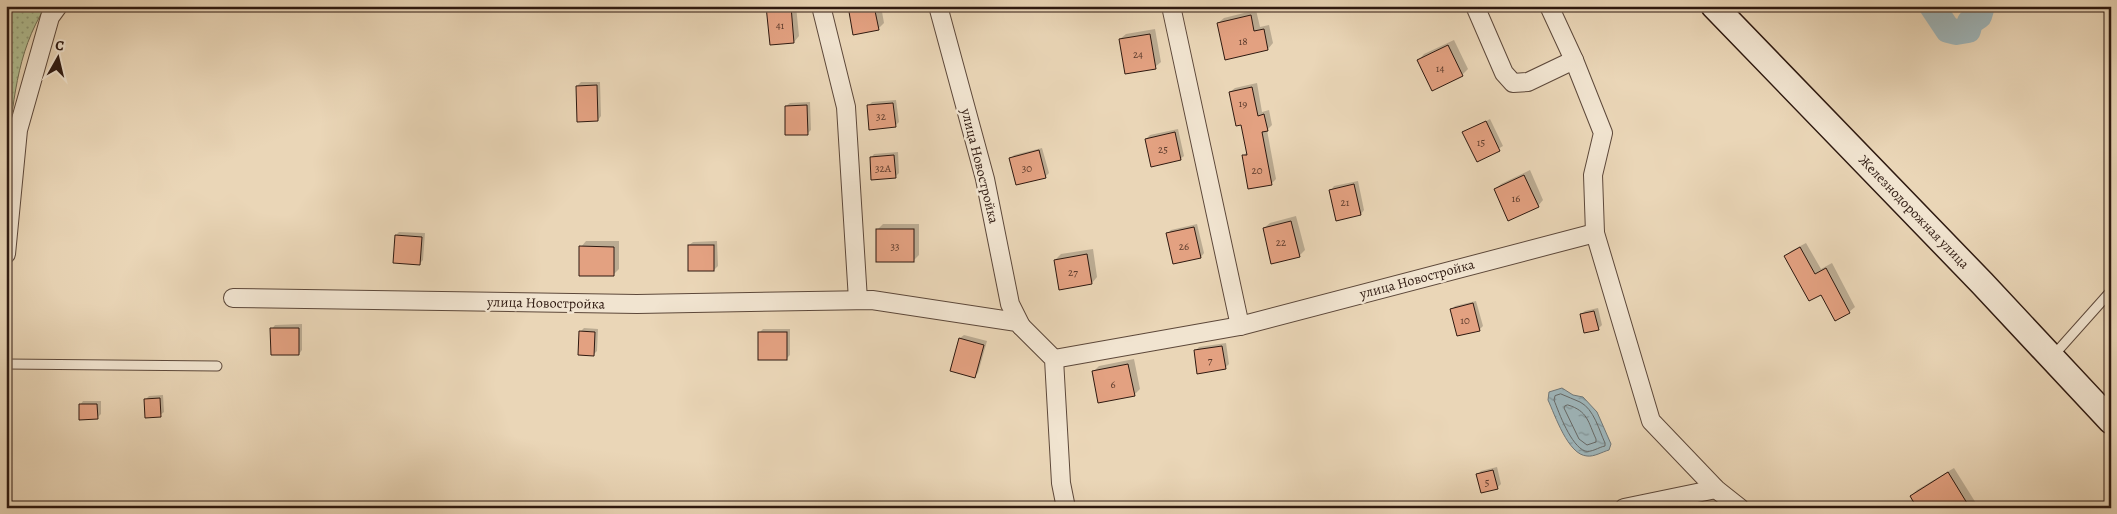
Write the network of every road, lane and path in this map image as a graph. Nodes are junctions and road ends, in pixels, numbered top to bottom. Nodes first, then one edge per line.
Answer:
1 (58, 6) edge
2 (821, 6) edge
3 (938, 6) edge
4 (1171, 6) edge
5 (1474, 6) edge
6 (1549, 6) edge
7 (1714, 6) edge
8 (1574, 60) junction
9 (1595, 233) junction
10 (6, 254) edge
11 (2111, 291) edge
12 (233, 298) dead end
13 (858, 300) junction
14 (1021, 326) junction
15 (1240, 326) junction
16 (2051, 358) junction
17 (1054, 359) junction
18 (6, 364) edge
19 (217, 366) dead end
20 (2111, 421) edge
21 (1716, 489) junction
22 (1066, 508) edge
23 (1624, 508) edge
24 (1740, 508) edge

1 - 10 street
2 - 13 street
3 - 14 street, улица Новостройка
4 - 15 street
5 - 8 street
6 - 8 street
7 - 16 street, Железнодорожная улица
8 - 9 street
9 - 15 street, улица Новостройка
9 - 21 street
11 - 16 lane
12 - 13 street, улица Новостройка
13 - 14 street, улица Новостройка
14 - 17 street, улица Новостройка
15 - 17 street, улица Новостройка
16 - 20 street, Железнодорожная улица
17 - 22 street
18 - 19 lane
21 - 23 street
21 - 24 street

